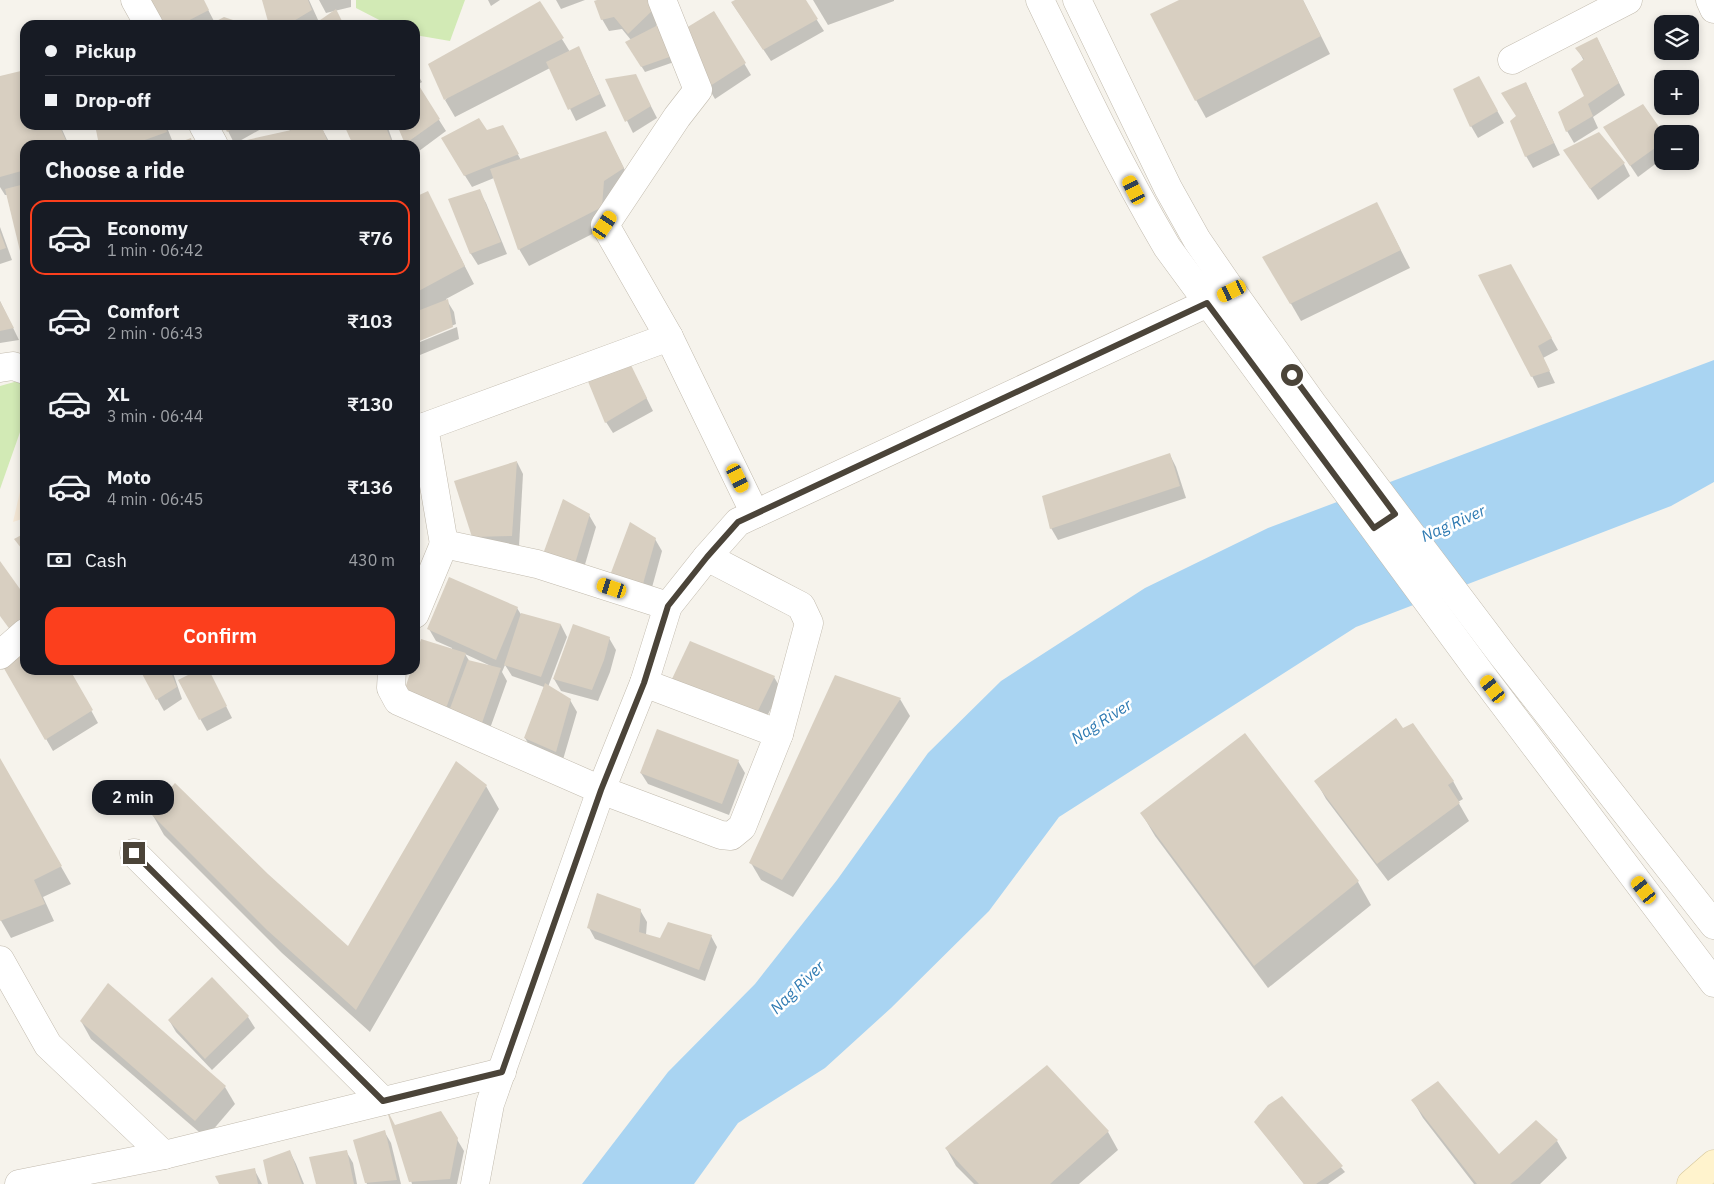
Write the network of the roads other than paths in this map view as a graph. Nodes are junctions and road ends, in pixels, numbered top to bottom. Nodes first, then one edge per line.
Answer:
1 (135, 0) edge
2 (662, 0) edge
3 (1040, 0) edge
4 (1076, 0) edge
5 (1628, 0) edge
6 (1710, 0) edge
7 (1714, 9) edge
8 (146, 20) edge
9 (1512, 60) dead end
10 (1232, 291) junction
11 (1207, 303) junction
12 (669, 337) junction
13 (0, 368) edge
14 (20, 368) edge
15 (1302, 410) junction
16 (420, 428) edge
17 (420, 433) edge
18 (755, 514) junction
19 (1384, 521) junction
20 (444, 544) junction
21 (707, 557) junction
22 (420, 602) edge
23 (668, 606) junction
24 (20, 637) edge
25 (0, 655) edge
26 (392, 675) edge
27 (644, 683) junction
28 (779, 734) junction
29 (601, 790) junction
30 (134, 853) dead end
31 (1714, 925) edge
32 (0, 960) edge
33 (1714, 983) edge
34 (502, 1072) junction
35 (383, 1101) junction
36 (164, 1155) junction
37 (1714, 1164) edge
38 (19, 1184) edge
39 (475, 1184) edge
40 (1691, 1184) edge

1 - 8 street
2 - 12 street
3 - 11 street
4 - 10 street
5 - 9 street
6 - 7 street
10 - 11 street
10 - 15 street
11 - 15 street
11 - 18 street
12 - 16 street
12 - 18 street
13 - 14 street
15 - 19 street
17 - 20 street
18 - 21 street
19 - 31 street
19 - 33 street
20 - 22 street
20 - 23 street
21 - 23 street
21 - 28 street
23 - 27 street
24 - 25 street
26 - 29 street
27 - 28 street
27 - 29 street
28 - 29 street
29 - 34 street
30 - 35 street
32 - 36 street
34 - 35 street
34 - 39 street
35 - 36 street
36 - 38 street
37 - 40 main road

